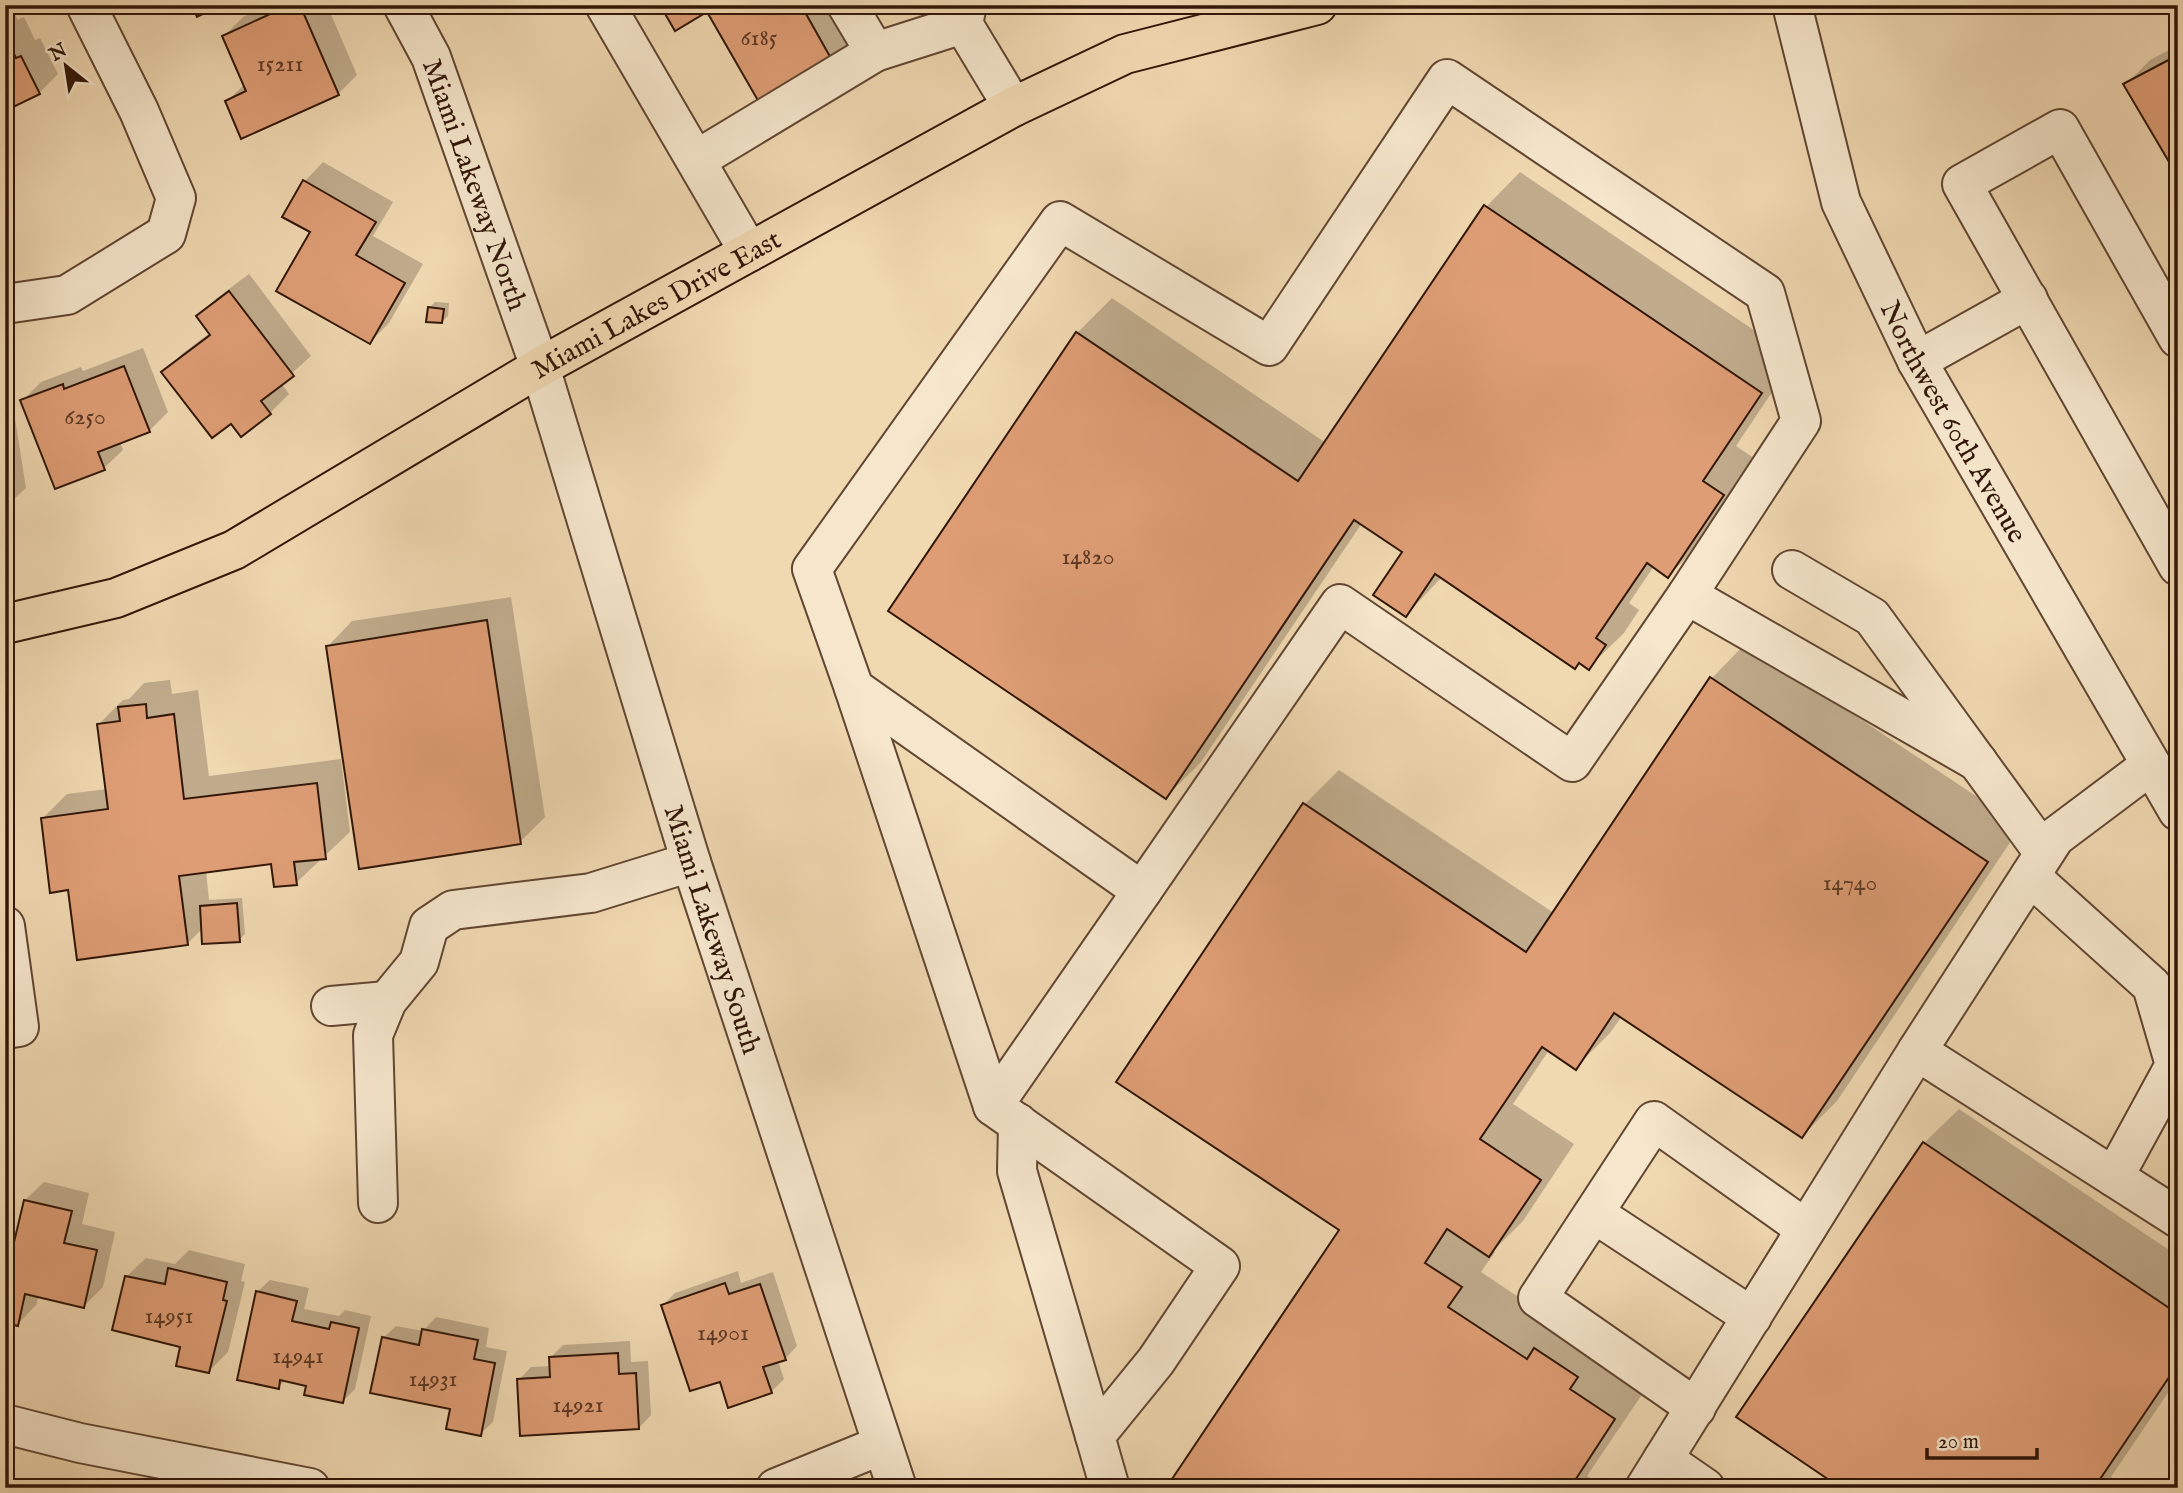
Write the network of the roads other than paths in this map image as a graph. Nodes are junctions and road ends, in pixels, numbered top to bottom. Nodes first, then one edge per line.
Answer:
1 (86, 5) edge
2 (403, 5) edge
3 (605, 5) edge
4 (847, 5) edge
5 (1317, 5) edge
6 (1792, 5) edge
7 (965, 15) edge
8 (875, 52) junction
9 (1013, 107) junction
10 (696, 160) junction
11 (749, 251) junction
12 (2028, 299) junction
13 (5, 304) edge
14 (2178, 338) edge
15 (1917, 361) junction
16 (540, 367) junction
17 (2178, 566) edge
18 (1792, 570) dead end
19 (1687, 595) junction
20 (5, 624) edge
21 (854, 688) junction
22 (1978, 762) junction
23 (2151, 765) junction
24 (2178, 811) edge
25 (691, 862) junction
26 (2037, 864) junction
27 (1142, 891) junction
28 (5, 926) edge
29 (387, 1001) junction
30 (331, 1006) dead end
31 (5, 1029) edge
32 (1917, 1051) junction
33 (1005, 1114) junction
34 (2114, 1177) junction
35 (378, 1203) dead end
36 (1595, 1214) junction
37 (2178, 1217) edge
38 (1806, 1229) junction
39 (1752, 1317) junction
40 (1696, 1408) junction
41 (5, 1424) edge
42 (1095, 1436) junction
43 (882, 1445) junction
44 (1654, 1474) edge
45 (310, 1488) edge
46 (776, 1488) edge
47 (897, 1488) edge
48 (1110, 1488) edge
49 (1705, 1488) edge

1 - 13 street
2 - 16 street, Miami Lakeway North
3 - 10 street
4 - 8 street
5 - 9 main road, Miami Lakes Drive East
6 - 15 street, Northwest 60th Avenue
7 - 8 street
7 - 9 street
8 - 10 street
9 - 11 main road, Miami Lakes Drive East
10 - 11 street
11 - 16 main road, Miami Lakes Drive East
12 - 14 street
12 - 15 street
12 - 17 street
15 - 23 street, Northwest 60th Avenue
16 - 20 main road, Miami Lakes Drive East
16 - 25 street, Miami Lakeway South
18 - 22 street
19 - 21 street
19 - 22 street
19 - 27 street
21 - 27 street
21 - 33 street
22 - 26 street
23 - 24 street, Northwest 60th Avenue
23 - 26 street
25 - 29 street
25 - 43 street, Miami Lakeway South
26 - 32 street
26 - 34 street
27 - 33 street
28 - 31 street
29 - 30 street
29 - 35 street
32 - 34 street
32 - 38 street
33 - 42 street
33 - 42 street
34 - 37 street
36 - 38 street
36 - 39 street
36 - 40 street
38 - 39 street
39 - 40 street
40 - 44 street
41 - 45 street
42 - 48 street
43 - 46 street
43 - 47 street, Miami Lakeway South
44 - 49 street

